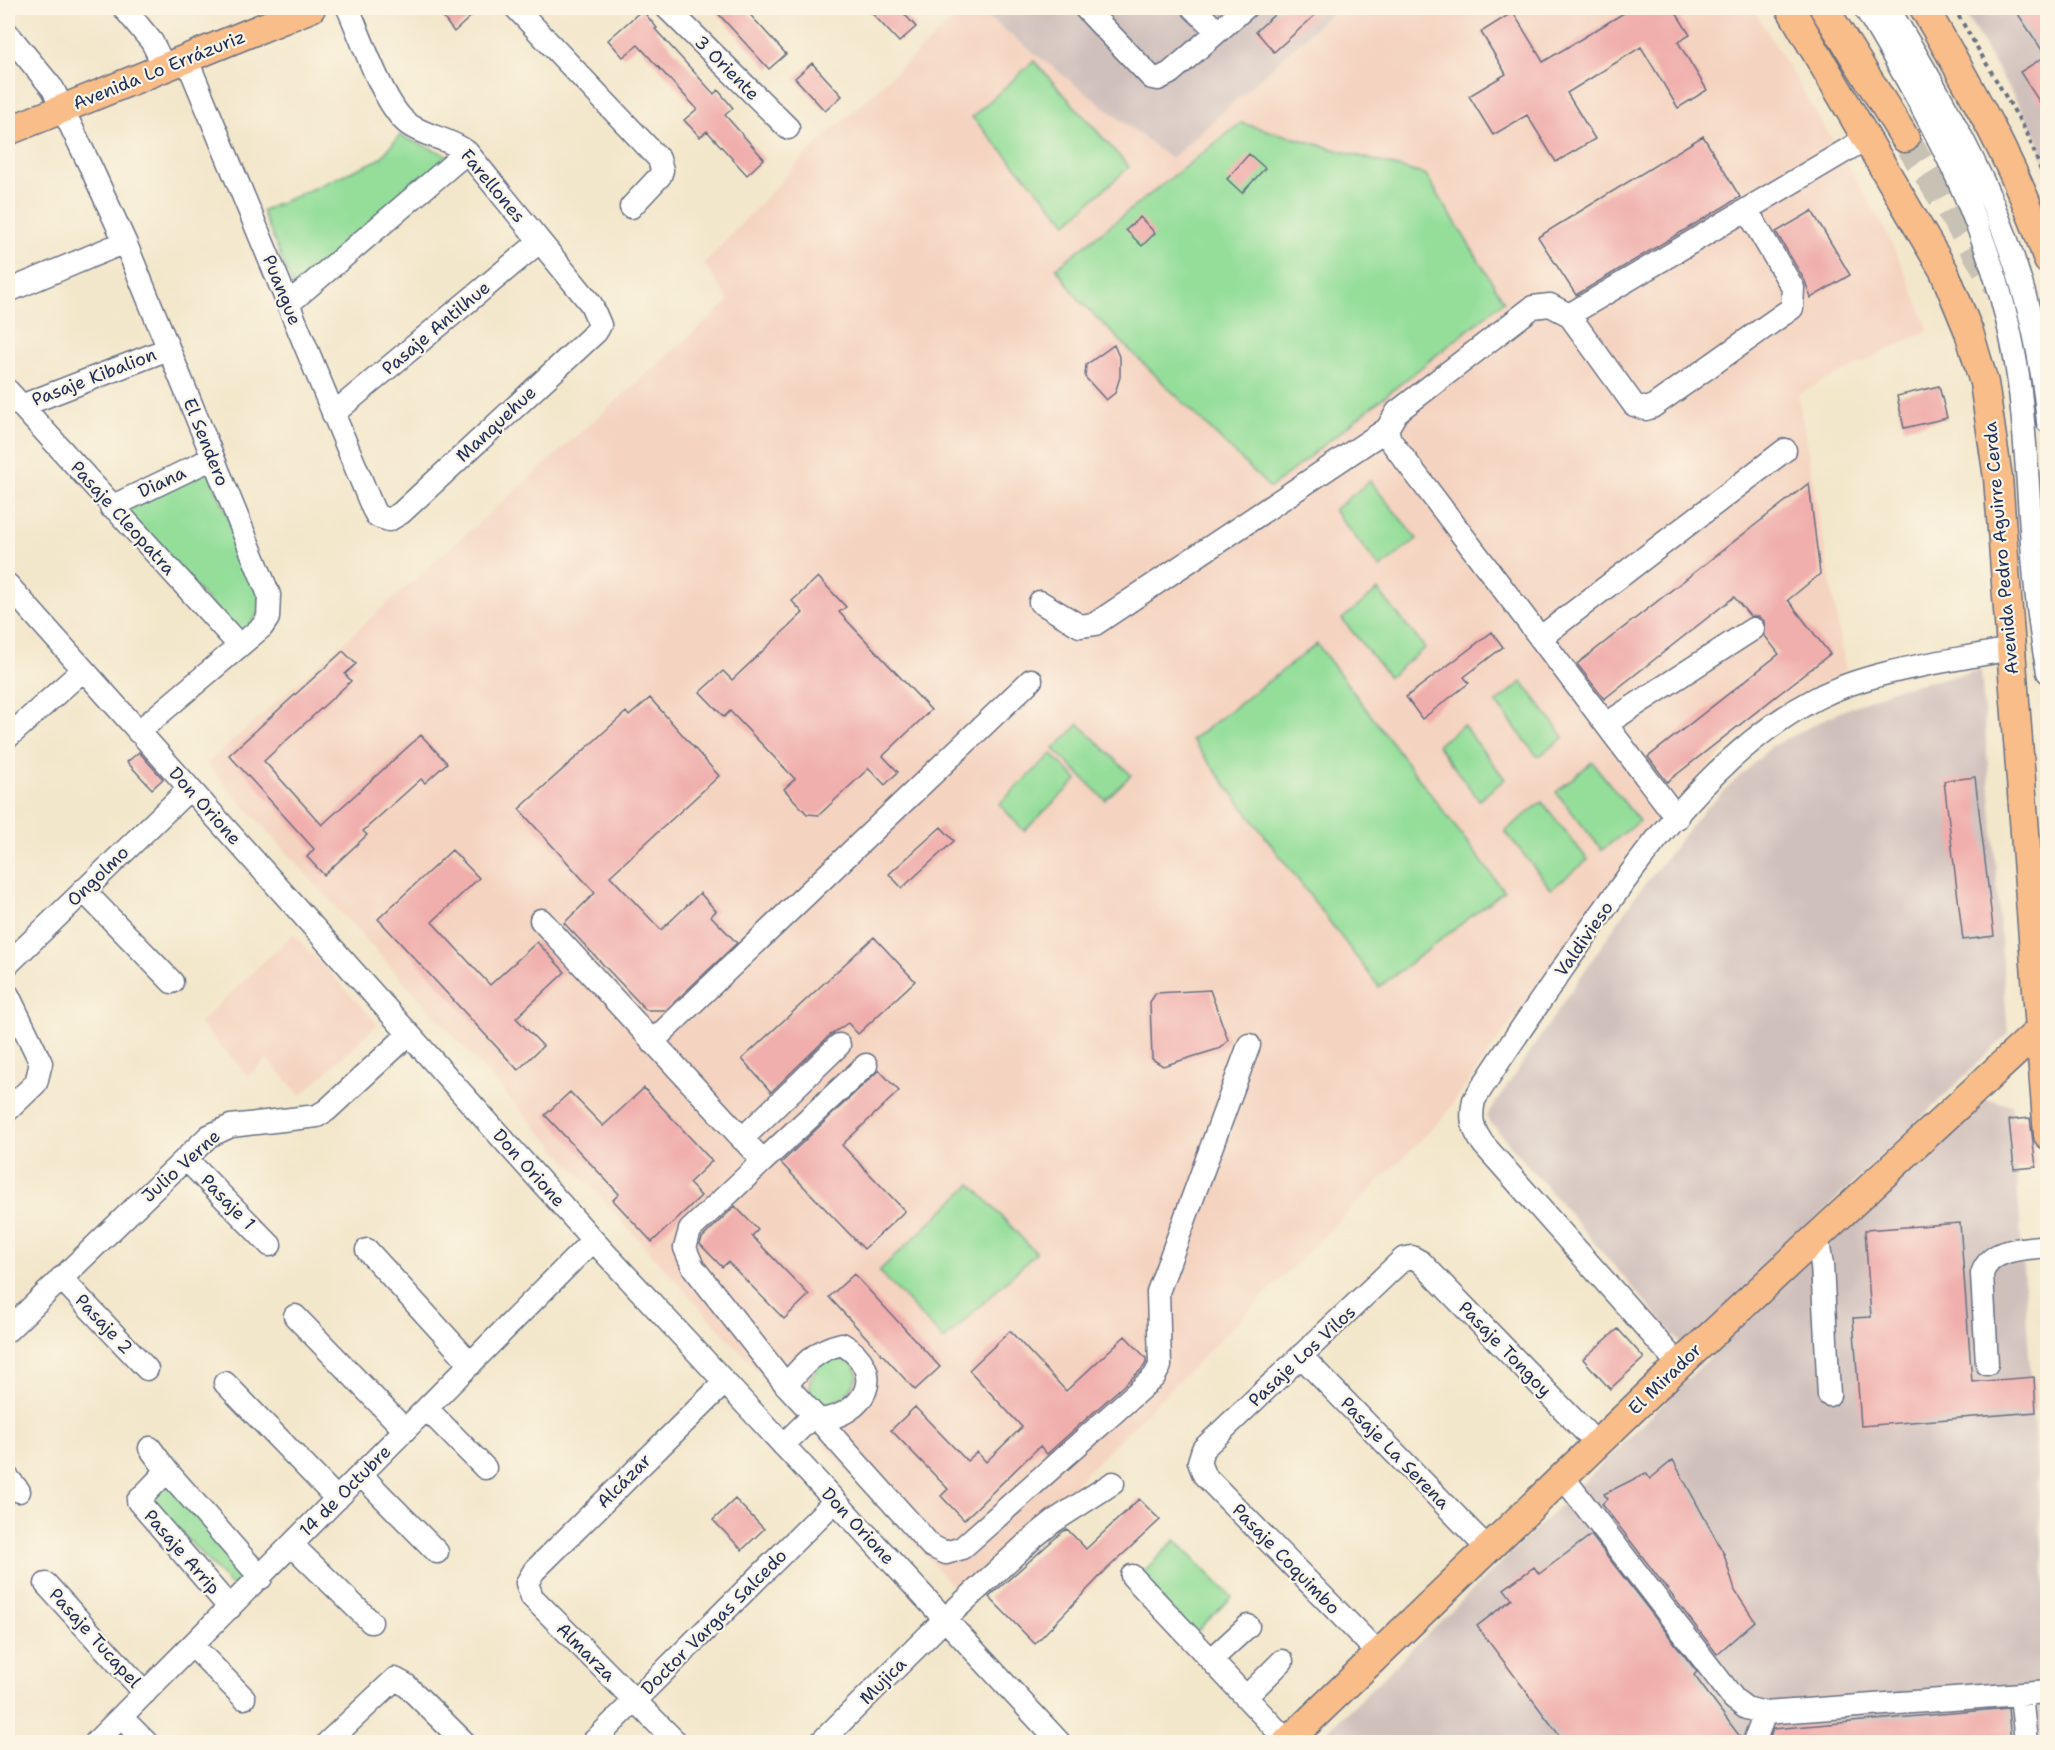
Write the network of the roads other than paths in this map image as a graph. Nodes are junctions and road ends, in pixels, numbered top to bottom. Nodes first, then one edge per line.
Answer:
1 (124, 8) edge
2 (311, 8) edge
3 (348, 8) edge
4 (516, 8) edge
5 (667, 8) edge
6 (1085, 8) edge
7 (1193, 8) edge
8 (1245, 8) edge
9 (1790, 8) edge
10 (1824, 8) edge
11 (1865, 8) edge
12 (1888, 8) edge
13 (1924, 8) edge
14 (266, 16) edge
15 (1217, 31) junction
16 (8, 34) edge
17 (176, 64) junction
18 (63, 110) junction
19 (788, 128) dead end
20 (8, 131) edge
21 (1867, 138) junction
22 (1905, 138) tunnel mouth
23 (467, 152) junction
24 (631, 207) dead end
25 (1748, 212) junction
26 (125, 242) junction
27 (539, 242) junction
28 (2048, 260) edge
29 (8, 291) edge
30 (288, 304) junction
31 (1569, 315) junction
32 (598, 317) joint
33 (168, 349) junction
34 (14, 398) edge
35 (333, 414) junction
36 (2048, 422) edge
37 (1387, 429) junction
38 (1785, 450) dead end
39 (213, 458) junction
40 (111, 507) junction
41 (381, 518) joint
42 (8, 585) edge
43 (1040, 602) dead end
44 (1753, 629) dead end
45 (1540, 638) junction
46 (239, 645) junction
47 (2010, 649) junction
48 (83, 670) junction
49 (2048, 672) edge
50 (1031, 680) dead end
51 (1606, 724) junction
52 (138, 732) junction
53 (8, 737) edge
54 (189, 789) junction
55 (1677, 818) junction
56 (83, 890) junction
57 (541, 920) dead end
58 (8, 964) edge
59 (172, 982) dead end
60 (8, 995) edge
61 (2043, 1025) edge
62 (409, 1034) junction
63 (652, 1042) junction
64 (839, 1045) dead end
65 (1249, 1045) dead end
66 (866, 1065) dead end
67 (1988, 1078) junction
68 (2044, 1098) junction
69 (8, 1110) edge
70 (2048, 1135) edge
71 (742, 1138) junction
72 (186, 1159) junction
73 (763, 1161) junction
74 (1817, 1237) junction
75 (593, 1240) junction
76 (270, 1245) dead end
77 (2048, 1246) edge
78 (368, 1250) dead end
79 (1412, 1257) joint
80 (61, 1278) junction
81 (296, 1316) dead end
82 (8, 1330) edge
83 (1301, 1356) junction
84 (471, 1364) junction
85 (1988, 1364) dead end
86 (1679, 1365) junction
87 (147, 1370) dead end
88 (725, 1382) junction
89 (225, 1383) dead end
90 (786, 1386) junction
91 (1829, 1395) dead end
92 (427, 1409) junction
93 (817, 1417) junction
94 (405, 1430) junction
95 (1597, 1444) junction
96 (783, 1445) junction
97 (150, 1448) dead end
98 (1199, 1462) joint
99 (485, 1468) dead end
100 (167, 1472) junction
101 (361, 1475) junction
102 (1563, 1477) junction
103 (1113, 1483) dead end
104 (337, 1499) junction
105 (835, 1501) junction
106 (292, 1545) junction
107 (1488, 1549) junction
108 (437, 1552) dead end
109 (1132, 1576) dead end
110 (261, 1578) junction
111 (527, 1583) joint
112 (46, 1584) dead end
113 (230, 1608) junction
114 (945, 1619) junction
115 (371, 1622) dead end
116 (1248, 1626) dead end
117 (192, 1645) junction
118 (1379, 1654) junction
119 (1211, 1660) junction
120 (1282, 1661) dead end
121 (2048, 1692) edge
122 (145, 1693) junction
123 (2022, 1695) junction
124 (1246, 1697) junction
125 (244, 1698) dead end
126 (635, 1701) junction
127 (1765, 1713) junction
128 (121, 1717) junction
129 (1052, 1740) edge
130 (1288, 1742) edge
131 (96, 1743) edge
132 (146, 1743) edge
133 (328, 1743) edge
134 (464, 1743) edge
135 (593, 1743) edge
136 (676, 1743) edge
137 (821, 1743) edge
138 (1754, 1743) edge
139 (2026, 1743) edge

1 - 17 street, Puangue
2 - 14 main road, Avenida Lo Errázuriz
3 - 23 street, Farellones
4 - 24 street
5 - 19 street, 3 Oriente
6 - 15 street
7 - 15 street
8 - 15 street
9 - 21 main road, Avenida Pedro Aguirre Cerda
10 - 22 main road
11 - 49 street
12 - 36 street
13 - 28 main road
14 - 17 main road, Avenida Lo Errázuriz
16 - 18 street, El Sendero
17 - 18 main road, Avenida Lo Errázuriz
17 - 30 street, Puangue
18 - 20 main road, Avenida Lo Errázuriz
18 - 26 street, El Sendero
21 - 25 street
21 - 47 main road, Avenida Pedro Aguirre Cerda
23 - 27 street, Farellones
23 - 30 street
25 - 31 street
25 - 31 street
26 - 29 street
26 - 33 street, El Sendero
27 - 32 street, Farellones
27 - 35 street, Pasaje Antilhue
30 - 35 street, Puangue
31 - 37 street
32 - 41 street, Manquehue
33 - 34 street, Pasaje Kibalion
33 - 39 street, El Sendero
34 - 40 street, Pasaje Cleopatra
35 - 41 street, Puangue
37 - 43 street
37 - 45 street
38 - 45 street
39 - 40 street, Diana
39 - 46 street, El Sendero
40 - 46 street, Pasaje Cleopatra
42 - 48 street, Don Orione
44 - 51 street
45 - 51 street
46 - 52 street, El Sendero
47 - 55 street, Valdivieso
47 - 61 main road, Avenida Pedro Aguirre Cerda
48 - 52 street, Don Orione
48 - 53 street
50 - 63 street
51 - 55 street
52 - 54 street, Don Orione
54 - 56 street, Ongolmo
54 - 62 street, Don Orione
55 - 86 street, Valdivieso
56 - 58 street, Ongolmo
56 - 59 street
57 - 63 street
60 - 69 street
61 - 67 main road, El Mirador
61 - 68 main road, Avenida Pedro Aguirre Cerda
62 - 72 street, Julio Verne
62 - 75 street, Don Orione
63 - 71 street
64 - 71 street
65 - 93 street
66 - 73 street
67 - 68 main road
67 - 74 main road, El Mirador
68 - 70 main road, Avenida Pedro Aguirre Cerda
71 - 73 street
72 - 76 street, Pasaje 1
72 - 80 street, Julio Verne
73 - 90 street
74 - 86 main road, El Mirador
74 - 91 street
75 - 84 street, 14 de Octubre
75 - 88 street, Don Orione
77 - 85 street
78 - 84 street
79 - 83 street, Pasaje Los Vilos
79 - 95 street, Pasaje Tongoy
80 - 82 street, Julio Verne
80 - 87 street, Pasaje 2
81 - 94 street
83 - 98 street, Pasaje Los Vilos
83 - 107 street, Pasaje La Serena
84 - 92 street, 14 de Octubre
86 - 95 main road, El Mirador
88 - 96 street, Don Orione
88 - 111 street, Alcázar
89 - 104 street
90 - 93 street
90 - 93 street
92 - 94 street, 14 de Octubre
92 - 99 street
93 - 96 street
94 - 101 street, 14 de Octubre
95 - 102 main road, El Mirador
96 - 105 street, Don Orione
97 - 100 street
98 - 118 street, Pasaje Coquimbo
100 - 110 street
100 - 113 street, Pasaje Arrip
101 - 104 street, 14 de Octubre
101 - 108 street
102 - 107 main road, El Mirador
102 - 127 street
103 - 114 street, Mujica
104 - 106 street, 14 de Octubre
105 - 114 street, Don Orione
105 - 126 street, Doctor Vargas Salcedo
106 - 110 street, 14 de Octubre
106 - 115 street
107 - 118 main road, El Mirador
109 - 119 street
110 - 113 street, 14 de Octubre
111 - 126 street, Almarza
112 - 122 street, Pasaje Tucapel
113 - 117 street, 14 de Octubre
114 - 129 street, Don Orione
114 - 137 street, Mujica
116 - 119 street
117 - 122 street, 14 de Octubre
117 - 125 street
118 - 130 main road, El Mirador
119 - 124 street
120 - 124 street
121 - 123 street
122 - 128 street, 14 de Octubre
123 - 127 street
123 - 139 street
124 - 130 street
126 - 135 street, Doctor Vargas Salcedo
126 - 136 street, Almarza
127 - 138 street
128 - 131 street, 14 de Octubre
128 - 132 street
133 - 134 street

